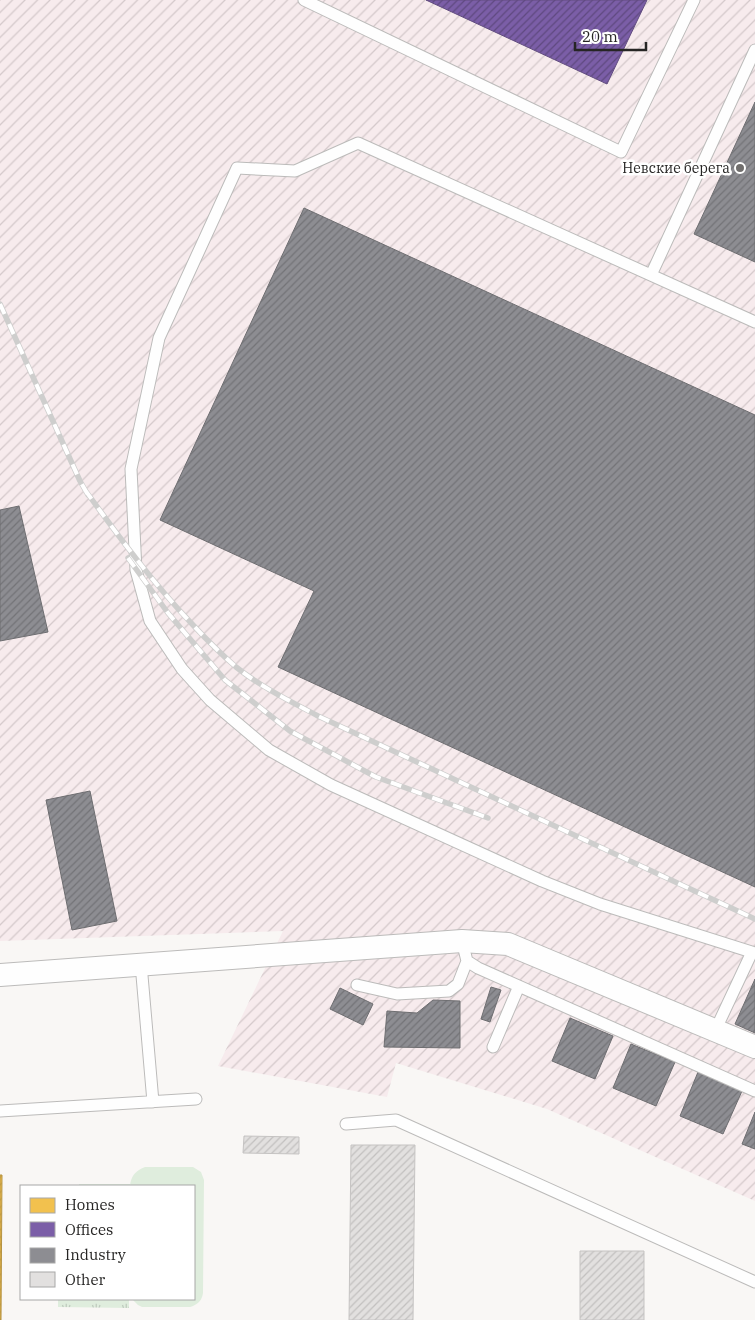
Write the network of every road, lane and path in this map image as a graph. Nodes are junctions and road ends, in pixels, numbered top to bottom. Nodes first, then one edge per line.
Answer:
1 (304, 0) edge
2 (694, 0) edge
3 (755, 50) edge
4 (651, 275) junction
5 (755, 322) edge
6 (464, 951) junction
7 (754, 953) edge
8 (142, 964) junction
9 (0, 975) edge
10 (357, 985) dead end
11 (519, 986) junction
12 (715, 1030) junction
13 (493, 1047) dead end
14 (755, 1047) edge
15 (755, 1092) edge
16 (196, 1099) dead end
17 (153, 1102) junction
18 (0, 1111) edge
19 (346, 1124) dead end
20 (755, 1282) edge

1 - 2 lane
3 - 4 lane
4 - 5 lane
4 - 7 lane
6 - 8 street
6 - 10 lane
6 - 11 lane
6 - 12 street
7 - 12 lane
8 - 9 street
8 - 17 lane
11 - 13 lane
11 - 15 lane
12 - 14 street
16 - 17 lane
17 - 18 lane
19 - 20 lane

